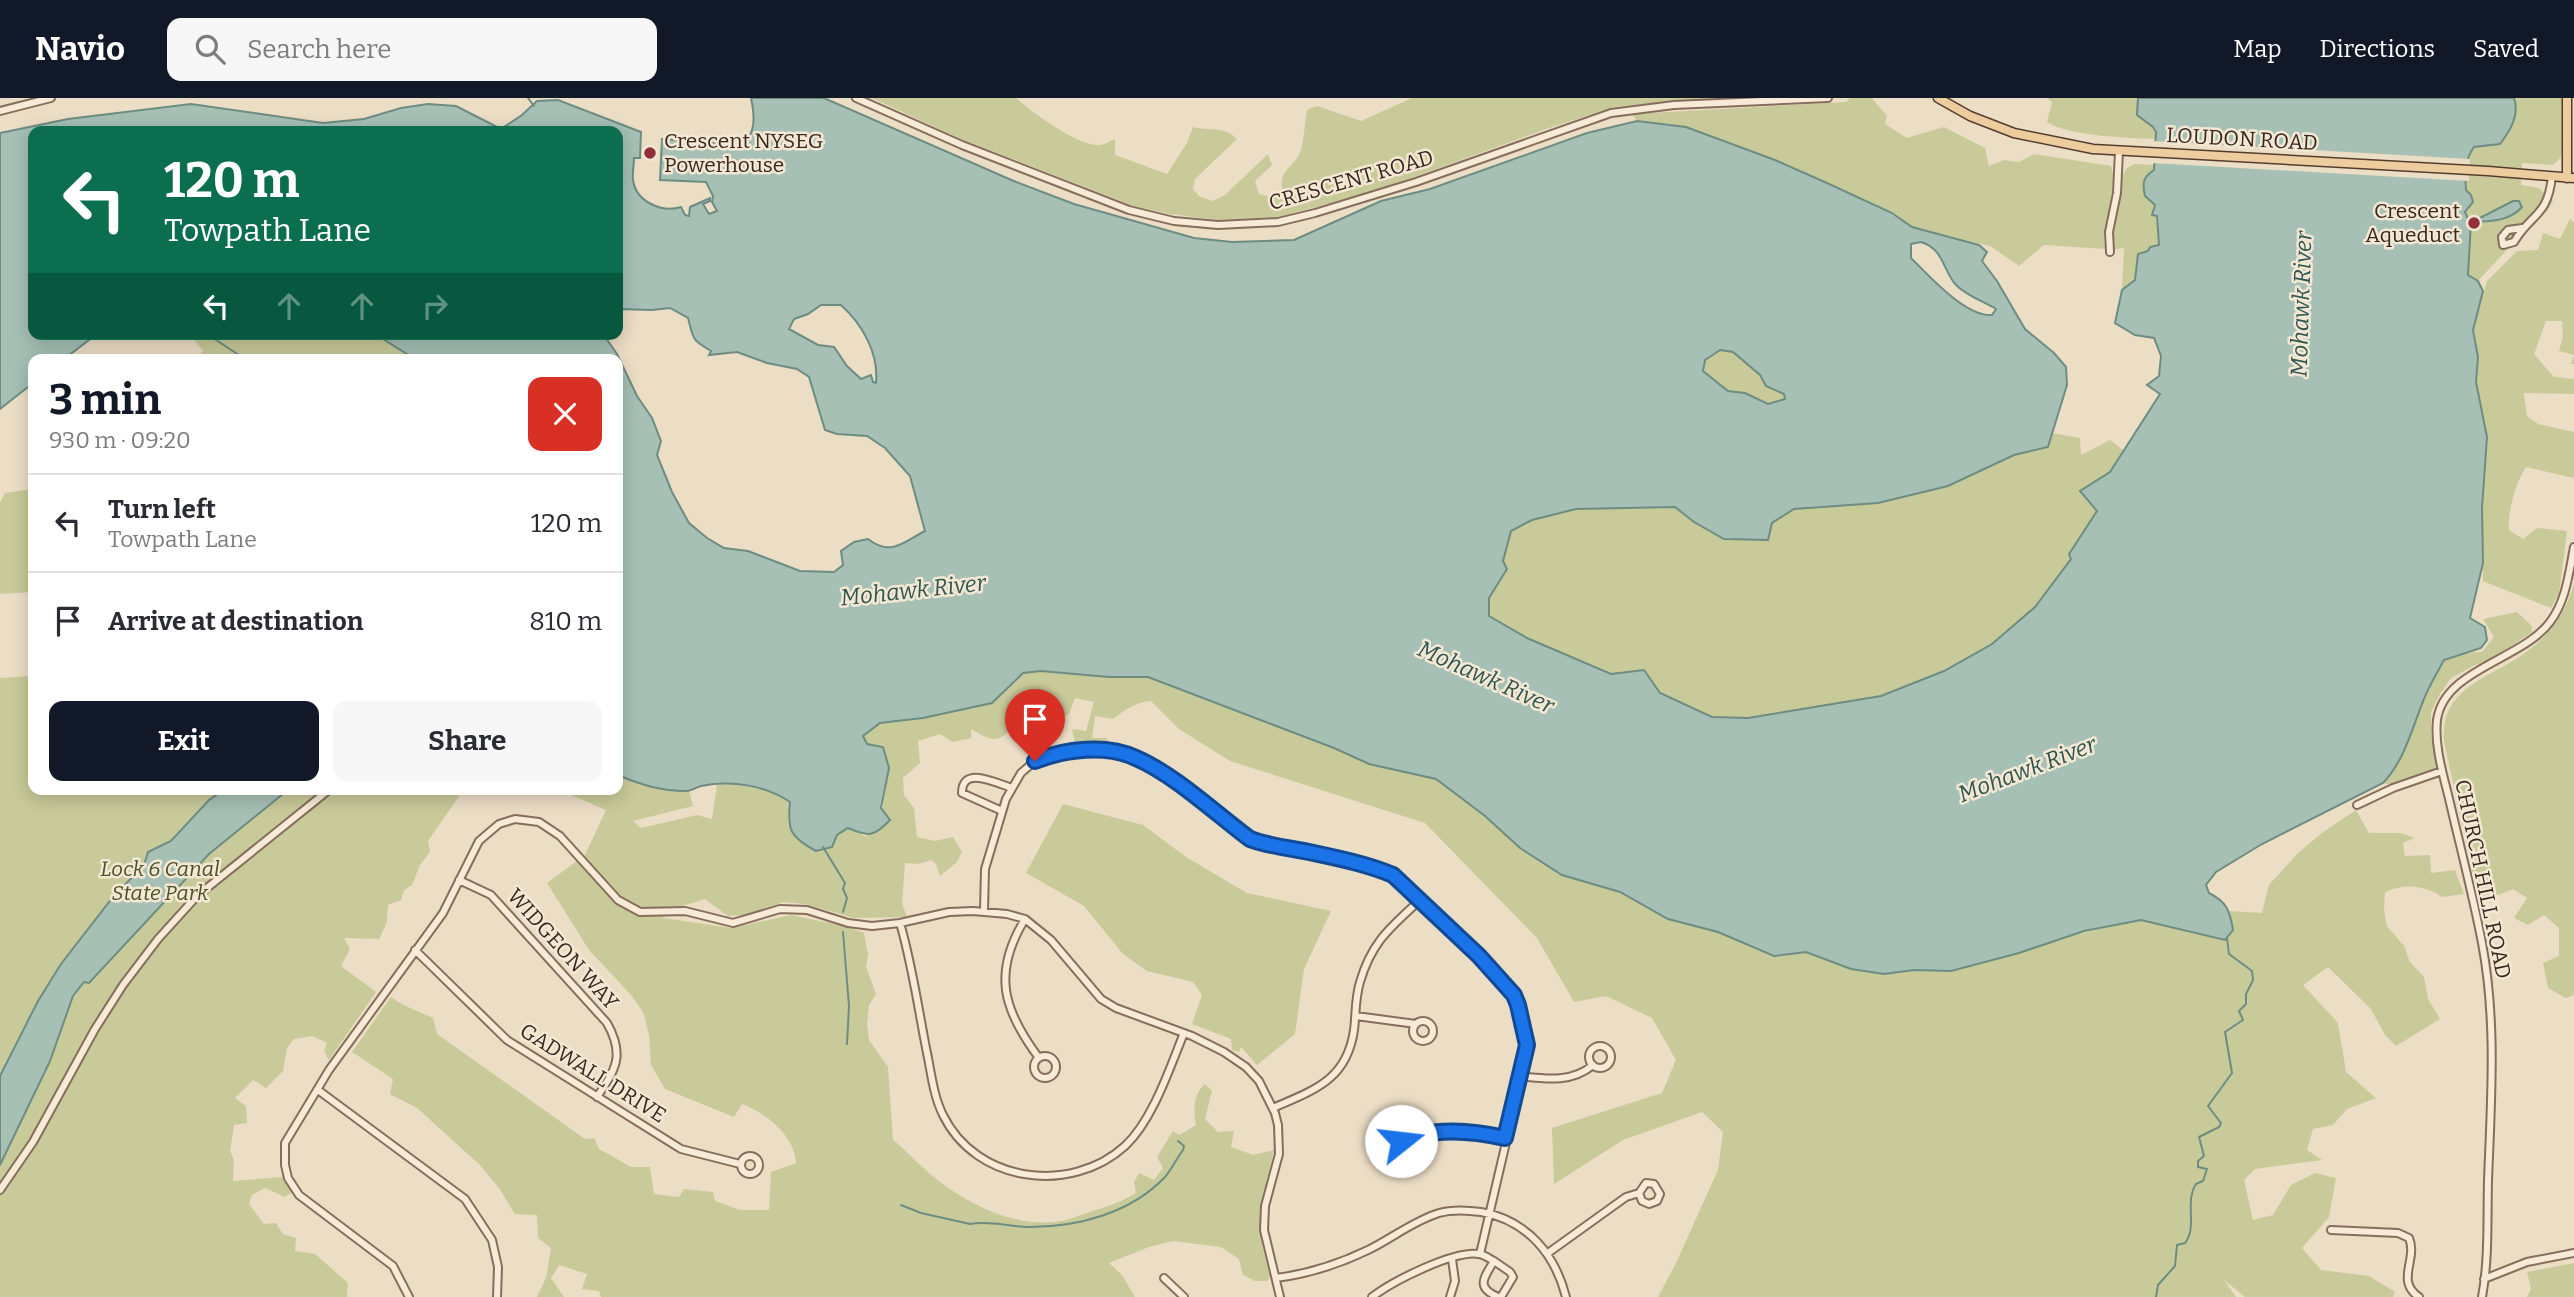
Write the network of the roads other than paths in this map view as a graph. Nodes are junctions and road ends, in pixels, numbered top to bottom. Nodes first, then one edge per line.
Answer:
1 (51, 98) edge
2 (856, 98) edge
3 (1828, 98) edge
4 (1938, 98) edge
5 (2567, 98) edge
6 (0, 111) edge
7 (2119, 151) junction
8 (2552, 177) junction
9 (2570, 178) edge
10 (2522, 228) dead end
11 (2110, 252) dead end
12 (2574, 547) edge
13 (2442, 771) junction
14 (1012, 788) junction
15 (322, 795) edge
16 (2357, 805) dead end
17 (1002, 811) junction
18 (459, 880) junction
19 (1420, 900) junction
20 (984, 911) junction
21 (1025, 919) junction
22 (900, 923) junction
23 (415, 950) junction
24 (1356, 1016) junction
25 (1416, 1024) dead end
26 (1184, 1032) junction
27 (1039, 1058) dead end
28 (1593, 1065) dead end
29 (1520, 1076) junction
30 (318, 1090) junction
31 (597, 1097) junction
32 (1273, 1108) junction
33 (1401, 1137) dead end
34 (1505, 1138) junction
35 (740, 1164) dead end
36 (0, 1190) edge
37 (1639, 1193) dead end
38 (1489, 1214) junction
39 (2332, 1230) dead end
40 (1548, 1253) junction
41 (2574, 1253) edge
42 (1480, 1254) junction
43 (1452, 1259) junction
44 (1494, 1261) junction
45 (1164, 1278) dead end
46 (1276, 1278) junction
47 (2484, 1279) junction
48 (409, 1297) edge
49 (498, 1297) edge
50 (1184, 1297) edge
51 (1280, 1297) edge
52 (1372, 1297) edge
53 (1450, 1297) edge
54 (1499, 1297) edge
55 (1566, 1297) edge
56 (2419, 1297) edge
57 (2482, 1297) edge

1 - 6 street
2 - 3 street, CRESCENT ROAD
4 - 7 main road, LOUDON ROAD
5 - 9 main road
7 - 8 main road, LOUDON ROAD
7 - 11 street
8 - 9 main road, LOUDON ROAD
8 - 10 street
12 - 13 street, CHURCH HILL ROAD
13 - 16 street
13 - 47 street, CHURCH HILL ROAD
14 - 17 street
14 - 17 street
14 - 19 street
15 - 36 street
17 - 20 street
18 - 22 street
18 - 23 street
18 - 31 street, WIDGEON WAY
19 - 24 street
19 - 29 street
20 - 21 street
20 - 22 street
21 - 26 street
21 - 27 street
22 - 26 street
23 - 30 street
23 - 31 street, GADWALL DRIVE
24 - 25 street
24 - 32 street
26 - 32 street
28 - 29 street
29 - 34 street
30 - 48 street
30 - 49 street
31 - 35 street, GADWALL DRIVE
32 - 46 street
33 - 34 street
34 - 38 street
37 - 40 street
38 - 40 street
38 - 42 street
38 - 46 street
39 - 56 street
40 - 55 street
41 - 47 street
42 - 43 street
42 - 44 street
43 - 52 street
43 - 53 street
44 - 54 street
44 - 54 street
45 - 50 street
46 - 51 street
47 - 57 street, CHURCH HILL ROAD

